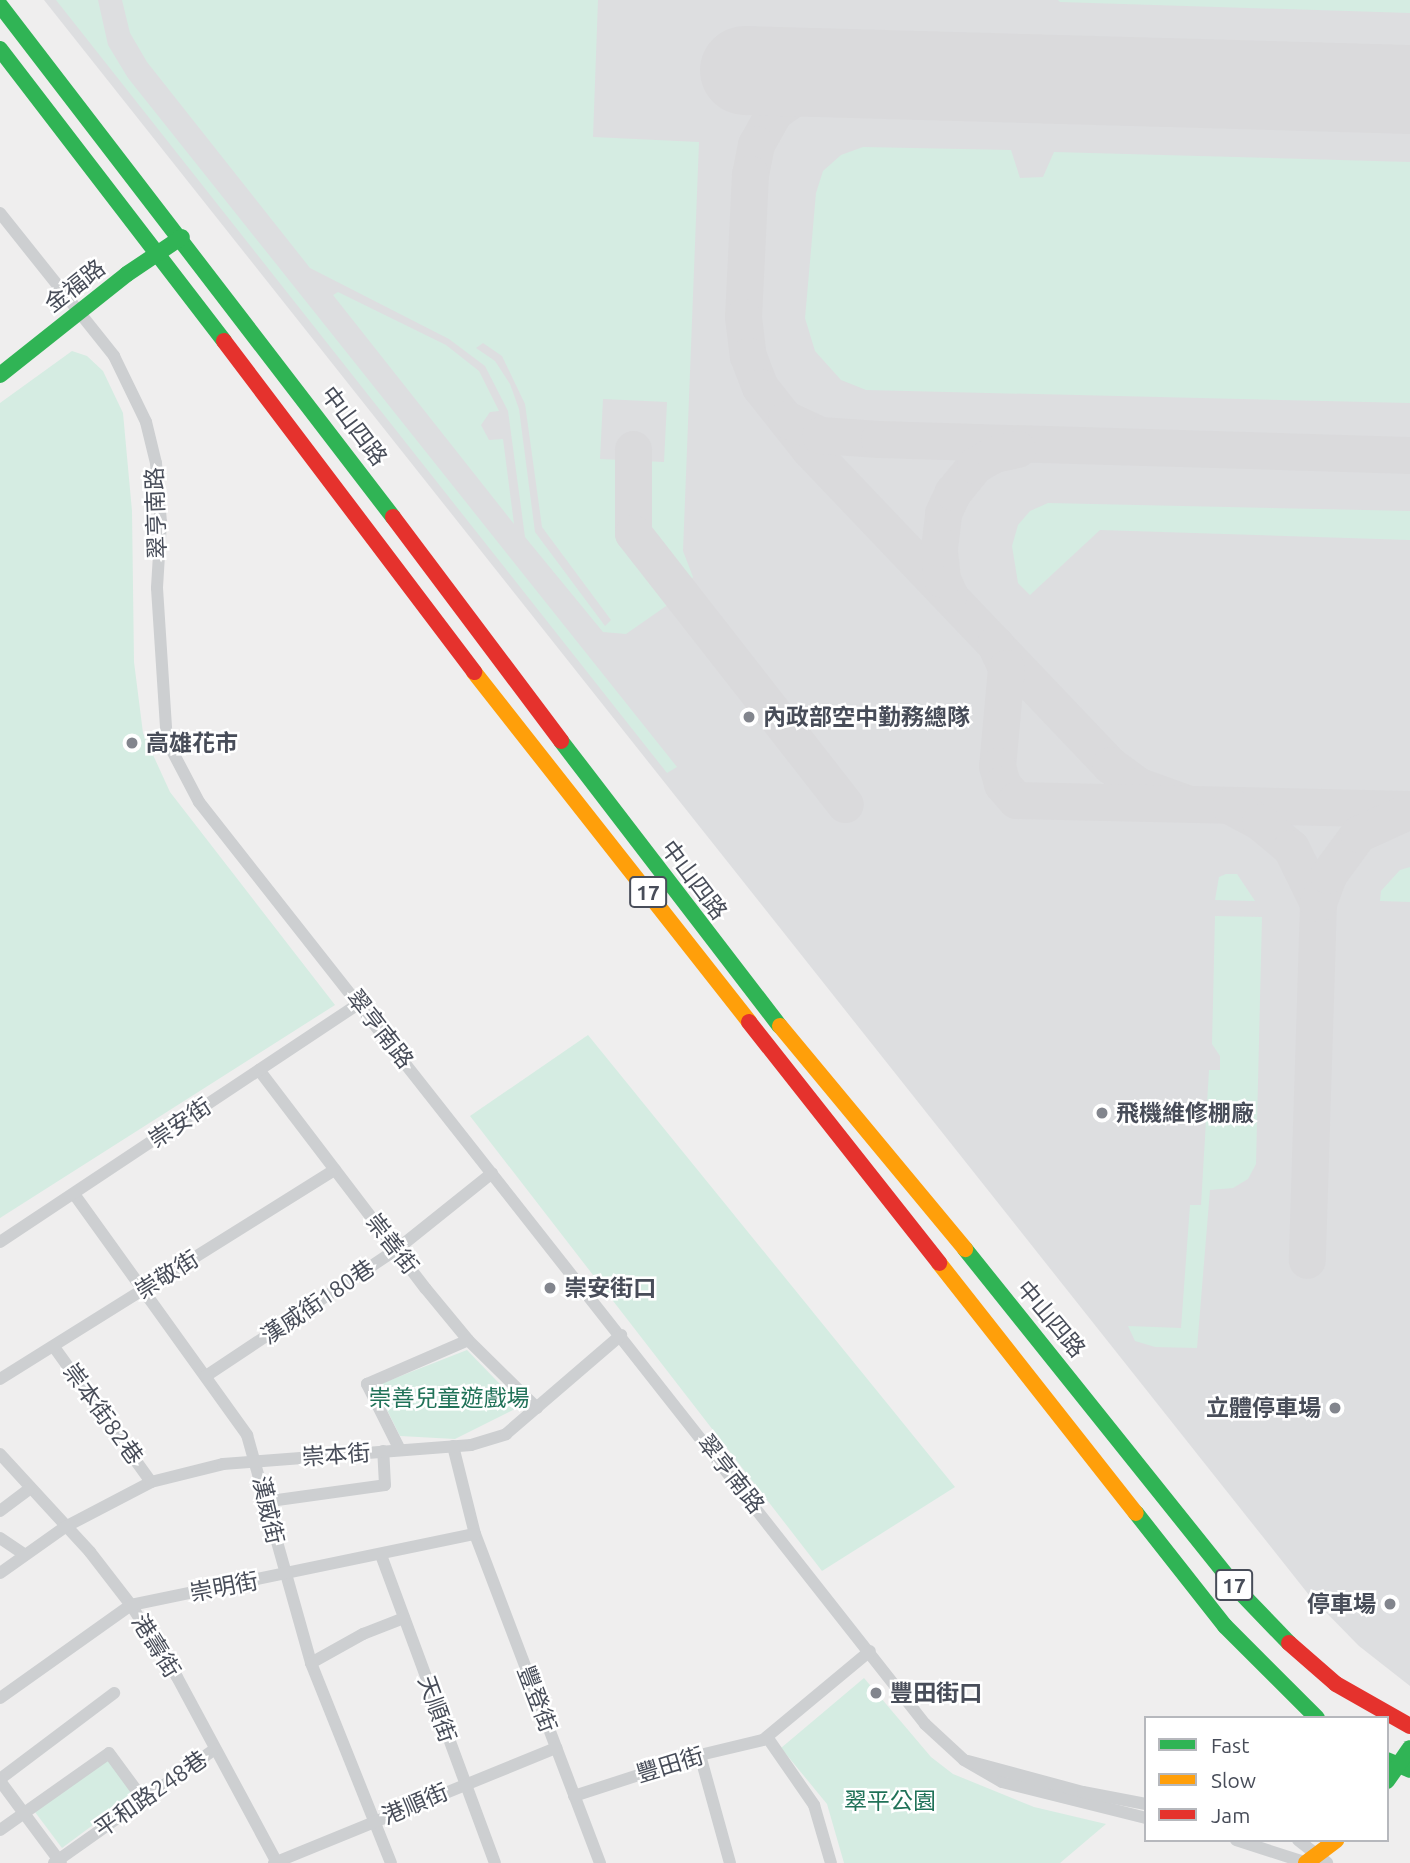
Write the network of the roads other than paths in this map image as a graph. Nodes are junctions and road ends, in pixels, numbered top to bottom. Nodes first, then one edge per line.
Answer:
1 (0, 5) edge
2 (0, 49) edge
3 (0, 213) edge
4 (182, 237) junction
5 (159, 254) junction
6 (77, 313) junction
7 (0, 375) edge
8 (360, 1003) junction
9 (259, 1070) junction
10 (335, 1170) junction
11 (492, 1172) junction
12 (74, 1194) junction
13 (0, 1242) edge
14 (396, 1250) junction
15 (141, 1291) junction
16 (621, 1335) junction
17 (468, 1340) junction
18 (54, 1347) junction
19 (206, 1376) junction
20 (0, 1379) edge
21 (537, 1408) junction
22 (453, 1446) junction
23 (400, 1450) junction
24 (383, 1451) junction
25 (0, 1454) edge
26 (257, 1461) junction
27 (151, 1482) junction
28 (29, 1489) junction
29 (263, 1502) junction
30 (0, 1511) edge
31 (65, 1527) junction
32 (475, 1534) junction
33 (0, 1538) edge
34 (25, 1555) junction
35 (381, 1555) junction
36 (0, 1573) edge
37 (284, 1575) junction
38 (131, 1605) junction
39 (404, 1618) junction
40 (870, 1651) junction
41 (311, 1663) junction
42 (114, 1693) dead end
43 (0, 1698) edge
44 (1315, 1716) edge
45 (1410, 1726) edge
46 (767, 1737) junction
47 (556, 1748) junction
48 (1410, 1748) edge
49 (215, 1749) junction
50 (700, 1755) junction
51 (964, 1760) junction
52 (1399, 1765) edge
53 (0, 1780) edge
54 (465, 1784) junction
55 (575, 1796) junction
56 (142, 1798) junction
57 (1144, 1804) edge
58 (24, 1812) junction
59 (1144, 1818) edge
60 (375, 1821) junction
61 (0, 1830) edge
62 (1243, 1842) edge
63 (1300, 1842) edge
64 (1334, 1842) edge
65 (1314, 1861) edge
66 (58, 1862) edge
67 (276, 1863) edge
68 (391, 1863) edge
69 (495, 1863) edge
70 (600, 1863) edge
71 (730, 1863) edge
72 (831, 1863) edge

1 - 4 main road, 中山四路 / 17
2 - 5 main road, 中山四路 / 17
3 - 6 street, 翠亨南路
4 - 5 main road, 金福路
4 - 45 main road, 中山四路 / 17
5 - 6 main road, 金福路
5 - 44 main road, 中山四路 / 17
6 - 7 main road, 金福路
6 - 8 street, 翠亨南路
8 - 9 street, 崇安街
8 - 11 street, 翠亨南路
9 - 10 street, 崇善街
9 - 12 street, 崇安街
10 - 14 street, 崇善街
10 - 15 street, 崇敬街
11 - 14 street, 漢威街180巷
11 - 16 street, 翠亨南路
12 - 13 street, 崇安街
12 - 15 street, 漢威街
14 - 17 street, 崇善街
14 - 19 street, 漢威街180巷
15 - 18 street, 崇敬街
15 - 19 street, 漢威街
16 - 21 street, 崇本街
16 - 40 street, 翠亨南路
17 - 21 street, 崇善街
17 - 23 street
18 - 20 street, 崇敬街
18 - 27 street, 崇本街82巷
19 - 26 street, 漢威街
21 - 22 street, 崇本街
22 - 23 street, 崇本街
22 - 32 street, 豐登街
23 - 24 street, 崇本街
24 - 26 street, 崇本街
24 - 29 street
25 - 28 street, 港壽街
26 - 27 street, 崇本街
26 - 29 street, 漢威街
27 - 31 street, 崇本街
28 - 30 street
28 - 31 street, 港壽街
29 - 37 street, 漢威街
31 - 34 street, 崇本街
31 - 38 street, 港壽街
32 - 35 street, 崇明街
32 - 47 street, 豐登街
33 - 34 street
34 - 36 street, 崇本街
35 - 37 street, 崇明街
35 - 39 street, 天順街
37 - 38 street, 崇明街
37 - 41 street, 漢威街
38 - 43 street, 崇明街
38 - 49 street, 港壽街
39 - 41 street
39 - 54 street, 天順街
40 - 46 street, 豐田街
40 - 51 street, 翠亨南路
41 - 60 street, 漢威街
42 - 53 street
46 - 50 street, 豐田街
46 - 72 street
47 - 54 street, 港順街
47 - 55 street, 豐登街
48 - 52 main road
49 - 56 street, 平和路248巷
49 - 67 street, 港壽街
50 - 55 street, 豐田街
50 - 71 street
51 - 57 street, 翠亨南路
51 - 59 street, 翠亨南路
53 - 58 street
54 - 60 street, 港順街
54 - 69 street, 天順街
55 - 70 street, 豐登街
56 - 58 street
56 - 66 street, 平和路248巷
58 - 61 street
58 - 66 street
60 - 67 street, 港順街
60 - 68 street, 漢威街
62 - 65 street
63 - 65 street
64 - 65 main road

